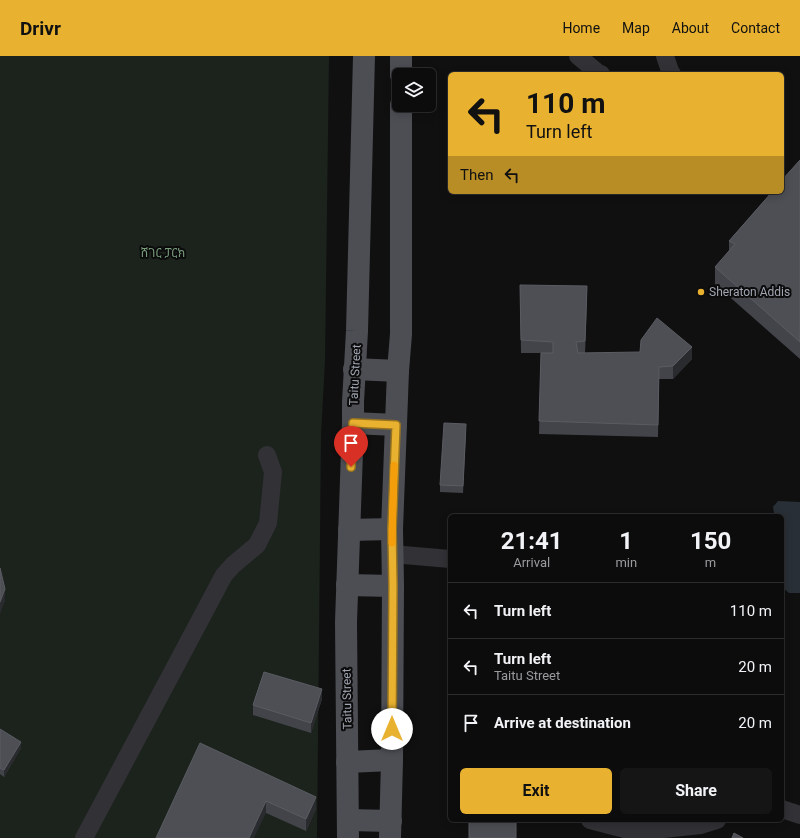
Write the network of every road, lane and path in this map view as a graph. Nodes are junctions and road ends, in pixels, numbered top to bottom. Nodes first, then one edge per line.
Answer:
1 (364, 56) edge
2 (401, 56) edge
3 (578, 56) edge
4 (401, 68) edge
5 (598, 72) edge
6 (401, 112) edge
7 (354, 369) junction
8 (398, 371) junction
9 (353, 423) junction
10 (396, 425) junction
11 (267, 455) dead end
12 (392, 529) junction
13 (349, 530) junction
14 (392, 554) junction
15 (448, 559) edge
16 (347, 585) junction
17 (393, 586) junction
18 (392, 760) junction
19 (347, 762) junction
20 (784, 810) edge
21 (800, 816) edge
22 (598, 822) edge
23 (711, 822) edge
24 (348, 829) edge
25 (390, 830) edge
26 (84, 838) edge

1 - 7 main road, Taitu Street
2 - 4 main road
3 - 5 lane
6 - 8 main road
7 - 8 main road
7 - 9 main road, Taitu Street
8 - 10 main road
9 - 10 main road
9 - 13 main road, Taitu Street
10 - 12 main road
11 - 26 lane
12 - 13 main road
12 - 14 main road
13 - 16 main road, Taitu Street
14 - 15 lane
14 - 17 main road
16 - 17 main road
16 - 19 main road, Taitu Street
17 - 18 main road
18 - 19 main road
18 - 25 main road
19 - 24 main road, Taitu Street
20 - 21 lane
22 - 23 lane
24 - 25 main road

